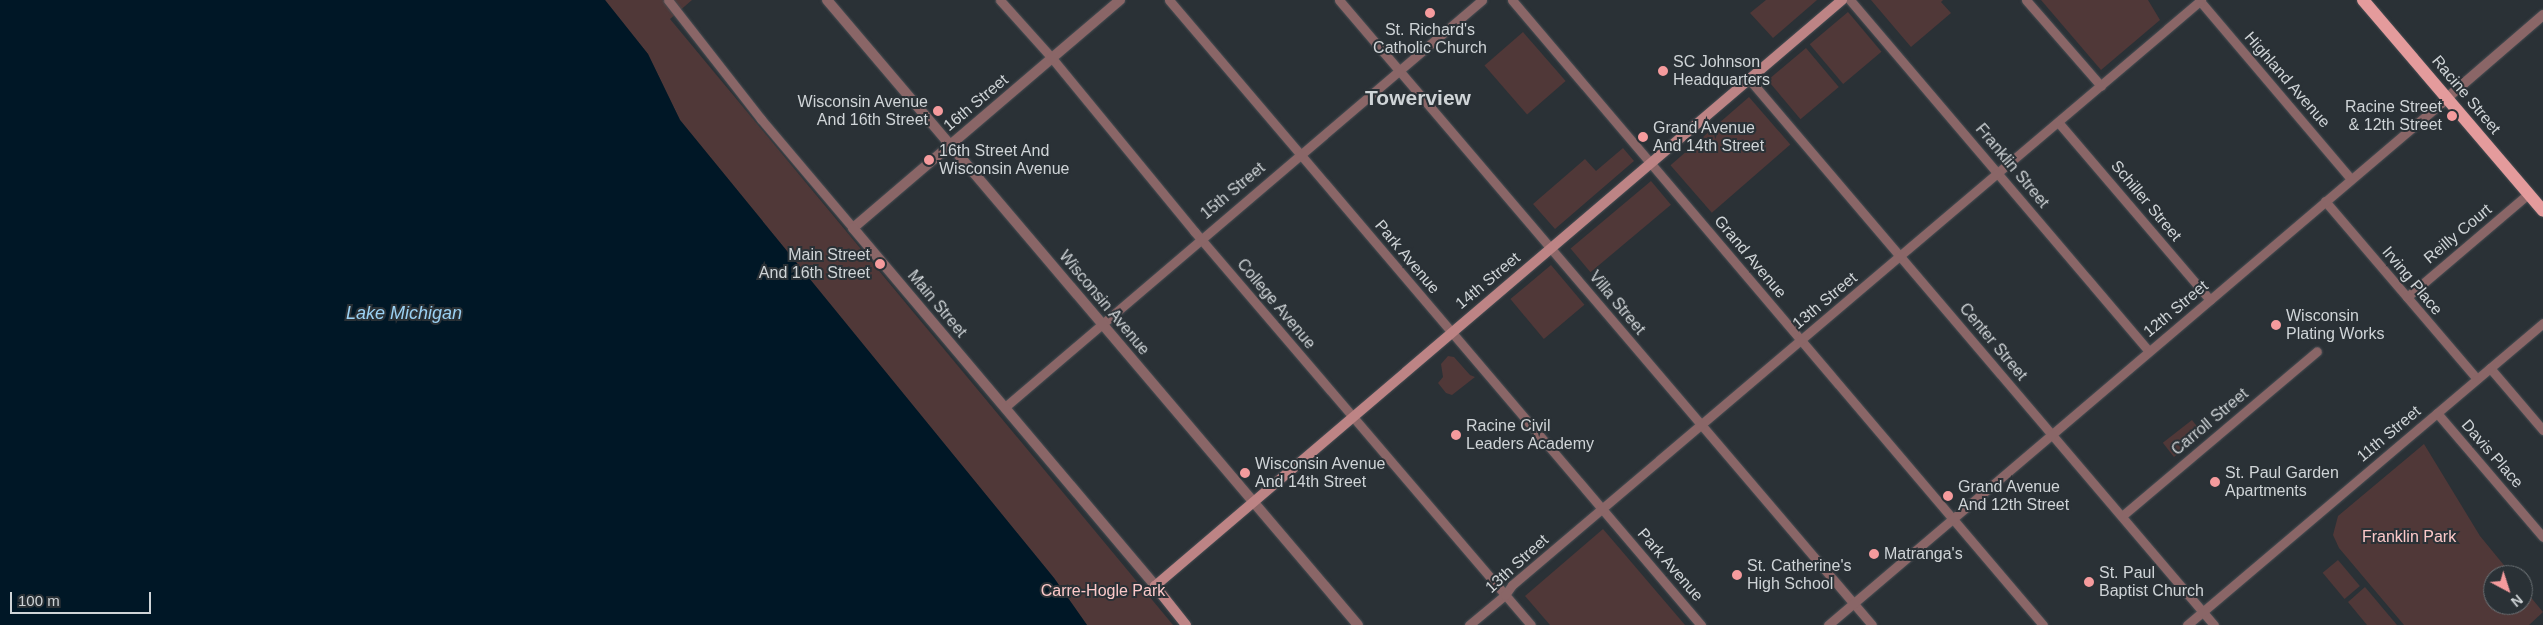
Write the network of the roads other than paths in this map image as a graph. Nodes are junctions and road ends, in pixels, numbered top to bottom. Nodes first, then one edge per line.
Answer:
1 (668, 0) edge
2 (827, 0) edge
3 (1000, 0) edge
4 (1120, 0) edge
5 (1168, 0) edge
6 (1339, 0) edge
7 (1482, 0) edge
8 (1512, 0) edge
9 (1842, 0) edge
10 (1850, 0) edge
11 (2026, 0) edge
12 (2363, 0) edge
13 (2200, 1) edge
14 (2543, 15) edge
15 (1052, 58) junction
16 (1399, 69) junction
17 (1749, 79) junction
18 (2100, 86) junction
19 (2447, 98) junction
20 (2058, 122) junction
21 (950, 145) junction
22 (1300, 154) junction
23 (1650, 163) junction
24 (1998, 173) junction
25 (2351, 179) junction
26 (2528, 194) junction
27 (2325, 202) junction
28 (2543, 211) edge
29 (853, 228) junction
30 (1200, 238) junction
31 (1550, 247) junction
32 (1900, 256) junction
33 (2406, 297) junction
34 (2210, 300) junction
35 (1101, 323) junction
36 (2543, 324) edge
37 (1451, 332) junction
38 (1801, 341) junction
39 (2149, 351) junction
40 (2317, 351) dead end
41 (2490, 368) junction
42 (2476, 379) junction
43 (1004, 407) junction
44 (2437, 413) junction
45 (1352, 416) junction
46 (1702, 425) junction
47 (2543, 430) edge
48 (2052, 434) junction
49 (1253, 501) junction
50 (1603, 510) junction
51 (2122, 516) junction
52 (1953, 519) junction
53 (2543, 537) edge
54 (1155, 586) junction
55 (1505, 595) junction
56 (1853, 603) junction
57 (2203, 611) junction
58 (1186, 625) edge
59 (1358, 625) edge
60 (1469, 625) edge
61 (1531, 625) edge
62 (1702, 625) edge
63 (1828, 625) edge
64 (1872, 625) edge
65 (2043, 625) edge
66 (2187, 625) edge
67 (2214, 625) edge

1 - 29 street, Main Street
2 - 21 street, Wisconsin Avenue
3 - 15 street, College Avenue
4 - 15 street, 16th Street
5 - 22 street, Park Avenue
6 - 16 street, Villa Street
7 - 16 street, 15th Street
8 - 23 street, Grand Avenue
9 - 17 main road, 14th Street
10 - 24 street, Franklin Street
11 - 18 street
12 - 19 main road, Racine Street
13 - 18 street, 13th Street
13 - 25 street, Highland Avenue
14 - 19 street, 12th Street
15 - 21 street, 16th Street
15 - 30 street, College Avenue
16 - 22 street, 15th Street
16 - 31 street, Villa Street
17 - 23 main road, 14th Street
17 - 32 street, Center Street
18 - 20 street, 13th Street
19 - 25 street, 12th Street
19 - 26 main road, Racine Street
20 - 24 street, 13th Street
20 - 34 street, Schiller Street
21 - 29 street, 16th Street
21 - 35 street, Wisconsin Avenue
22 - 30 street, 15th Street
22 - 37 street, Park Avenue
23 - 31 main road, 14th Street
23 - 38 street, Grand Avenue
24 - 32 street, 13th Street
24 - 39 street, Franklin Street
25 - 27 street, 12th Street
26 - 28 main road, Racine Street
26 - 33 street, Reilly Court
27 - 33 street, Irving Place
27 - 34 street, 12th Street
29 - 43 street, Main Street
30 - 35 street, 15th Street
30 - 45 street, College Avenue
31 - 37 main road, 14th Street
31 - 46 street, Villa Street
32 - 38 street, 13th Street
32 - 48 street, Center Street
33 - 42 street, Irving Place
34 - 39 street, 12th Street
35 - 43 street, 15th Street
35 - 49 street, Wisconsin Avenue
36 - 41 street, 11th Street
37 - 45 main road, 14th Street
37 - 50 street, Park Avenue
38 - 46 street, 13th Street
38 - 52 street, Grand Avenue
39 - 48 street, 12th Street
40 - 51 street, Carroll Street
41 - 42 street, 11th Street
41 - 47 street
42 - 44 street, 11th Street
43 - 54 street, Main Street
44 - 53 street, Davis Place
44 - 57 street, 11th Street
45 - 49 main road, 14th Street
45 - 55 street, College Avenue
46 - 50 street, 13th Street
46 - 56 street, Villa Street
48 - 51 street, Center Street
48 - 52 street, 12th Street
49 - 54 main road, 14th Street
49 - 59 street, Wisconsin Avenue
50 - 55 street, 13th Street
50 - 62 street, Park Avenue
51 - 57 street, Center Street
52 - 56 street, 12th Street
52 - 65 street, Grand Avenue
54 - 58 main road, Main Street
55 - 60 street, 13th Street
55 - 61 street, College Avenue
56 - 63 street, 12th Street
56 - 64 street, Villa Street
57 - 66 street, 11th Street
57 - 67 street, Center Street

